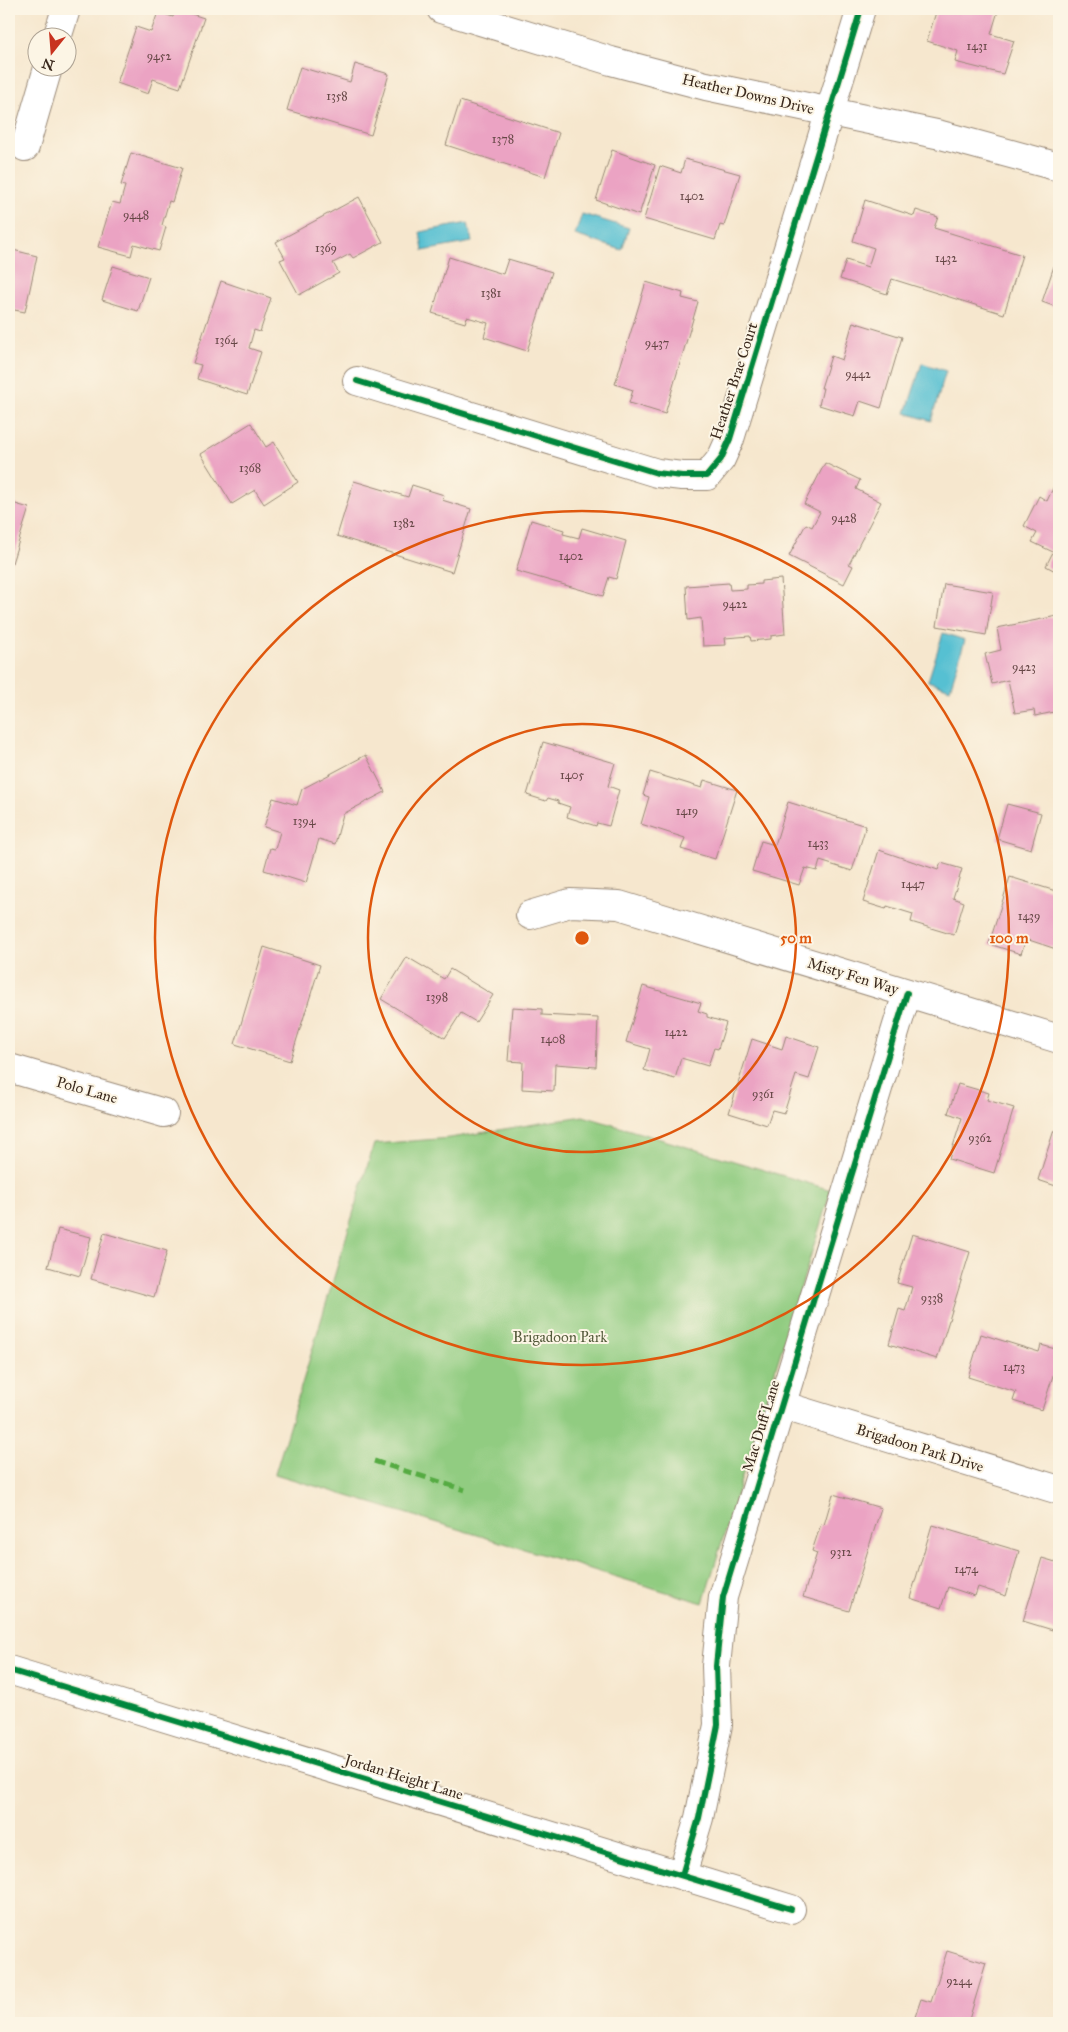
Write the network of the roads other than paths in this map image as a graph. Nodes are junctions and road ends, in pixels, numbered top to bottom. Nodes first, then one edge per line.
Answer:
1 (66, 9) edge
2 (441, 9) edge
3 (861, 9) edge
4 (60, 28) edge
5 (45, 78) edge
6 (829, 113) junction
7 (25, 146) dead end
8 (1059, 167) edge
9 (357, 381) dead end
10 (530, 915) dead end
11 (907, 993) junction
12 (1059, 1039) edge
13 (9, 1068) edge
14 (164, 1113) dead end
15 (781, 1405) junction
16 (1059, 1490) edge
17 (9, 1670) edge
18 (682, 1875) junction
19 (791, 1909) dead end

1 - 4 street
2 - 6 street, Heather Downs Drive
3 - 6 street
5 - 7 street
6 - 8 street, Heather Downs Drive
6 - 9 street, Heather Brae Court
10 - 11 street, Misty Fen Way
11 - 12 street, Misty Fen Way
11 - 15 street, Mac Duff Lane
13 - 14 street, Polo Lane
15 - 16 street, Brigadoon Park Drive
15 - 18 street, Mac Duff Lane
17 - 18 street, Jordan Height Lane
18 - 19 street, Jordan Height Lane

